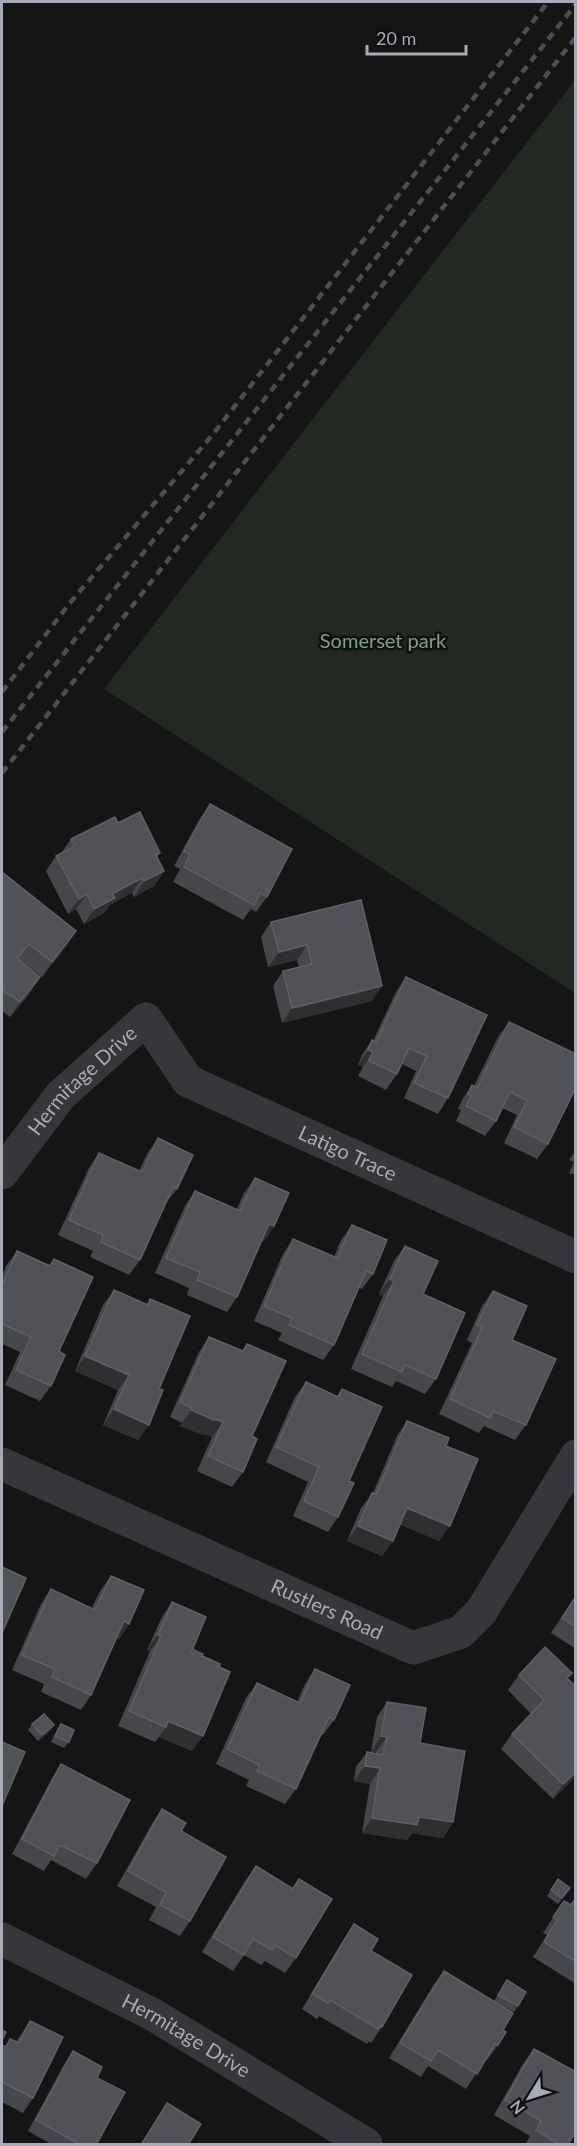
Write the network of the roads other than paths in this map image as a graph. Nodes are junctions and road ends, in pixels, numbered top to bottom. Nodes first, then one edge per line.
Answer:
1 (146, 1019) joint
2 (2, 1173) edge
3 (576, 1257) edge
4 (576, 1456) edge
5 (2, 1464) edge
6 (2, 1939) edge
7 (366, 2145) edge

1 - 2 street, Hermitage Drive
1 - 3 street, Latigo Trace
4 - 5 street, Rustlers Road
6 - 7 street, Hermitage Drive

